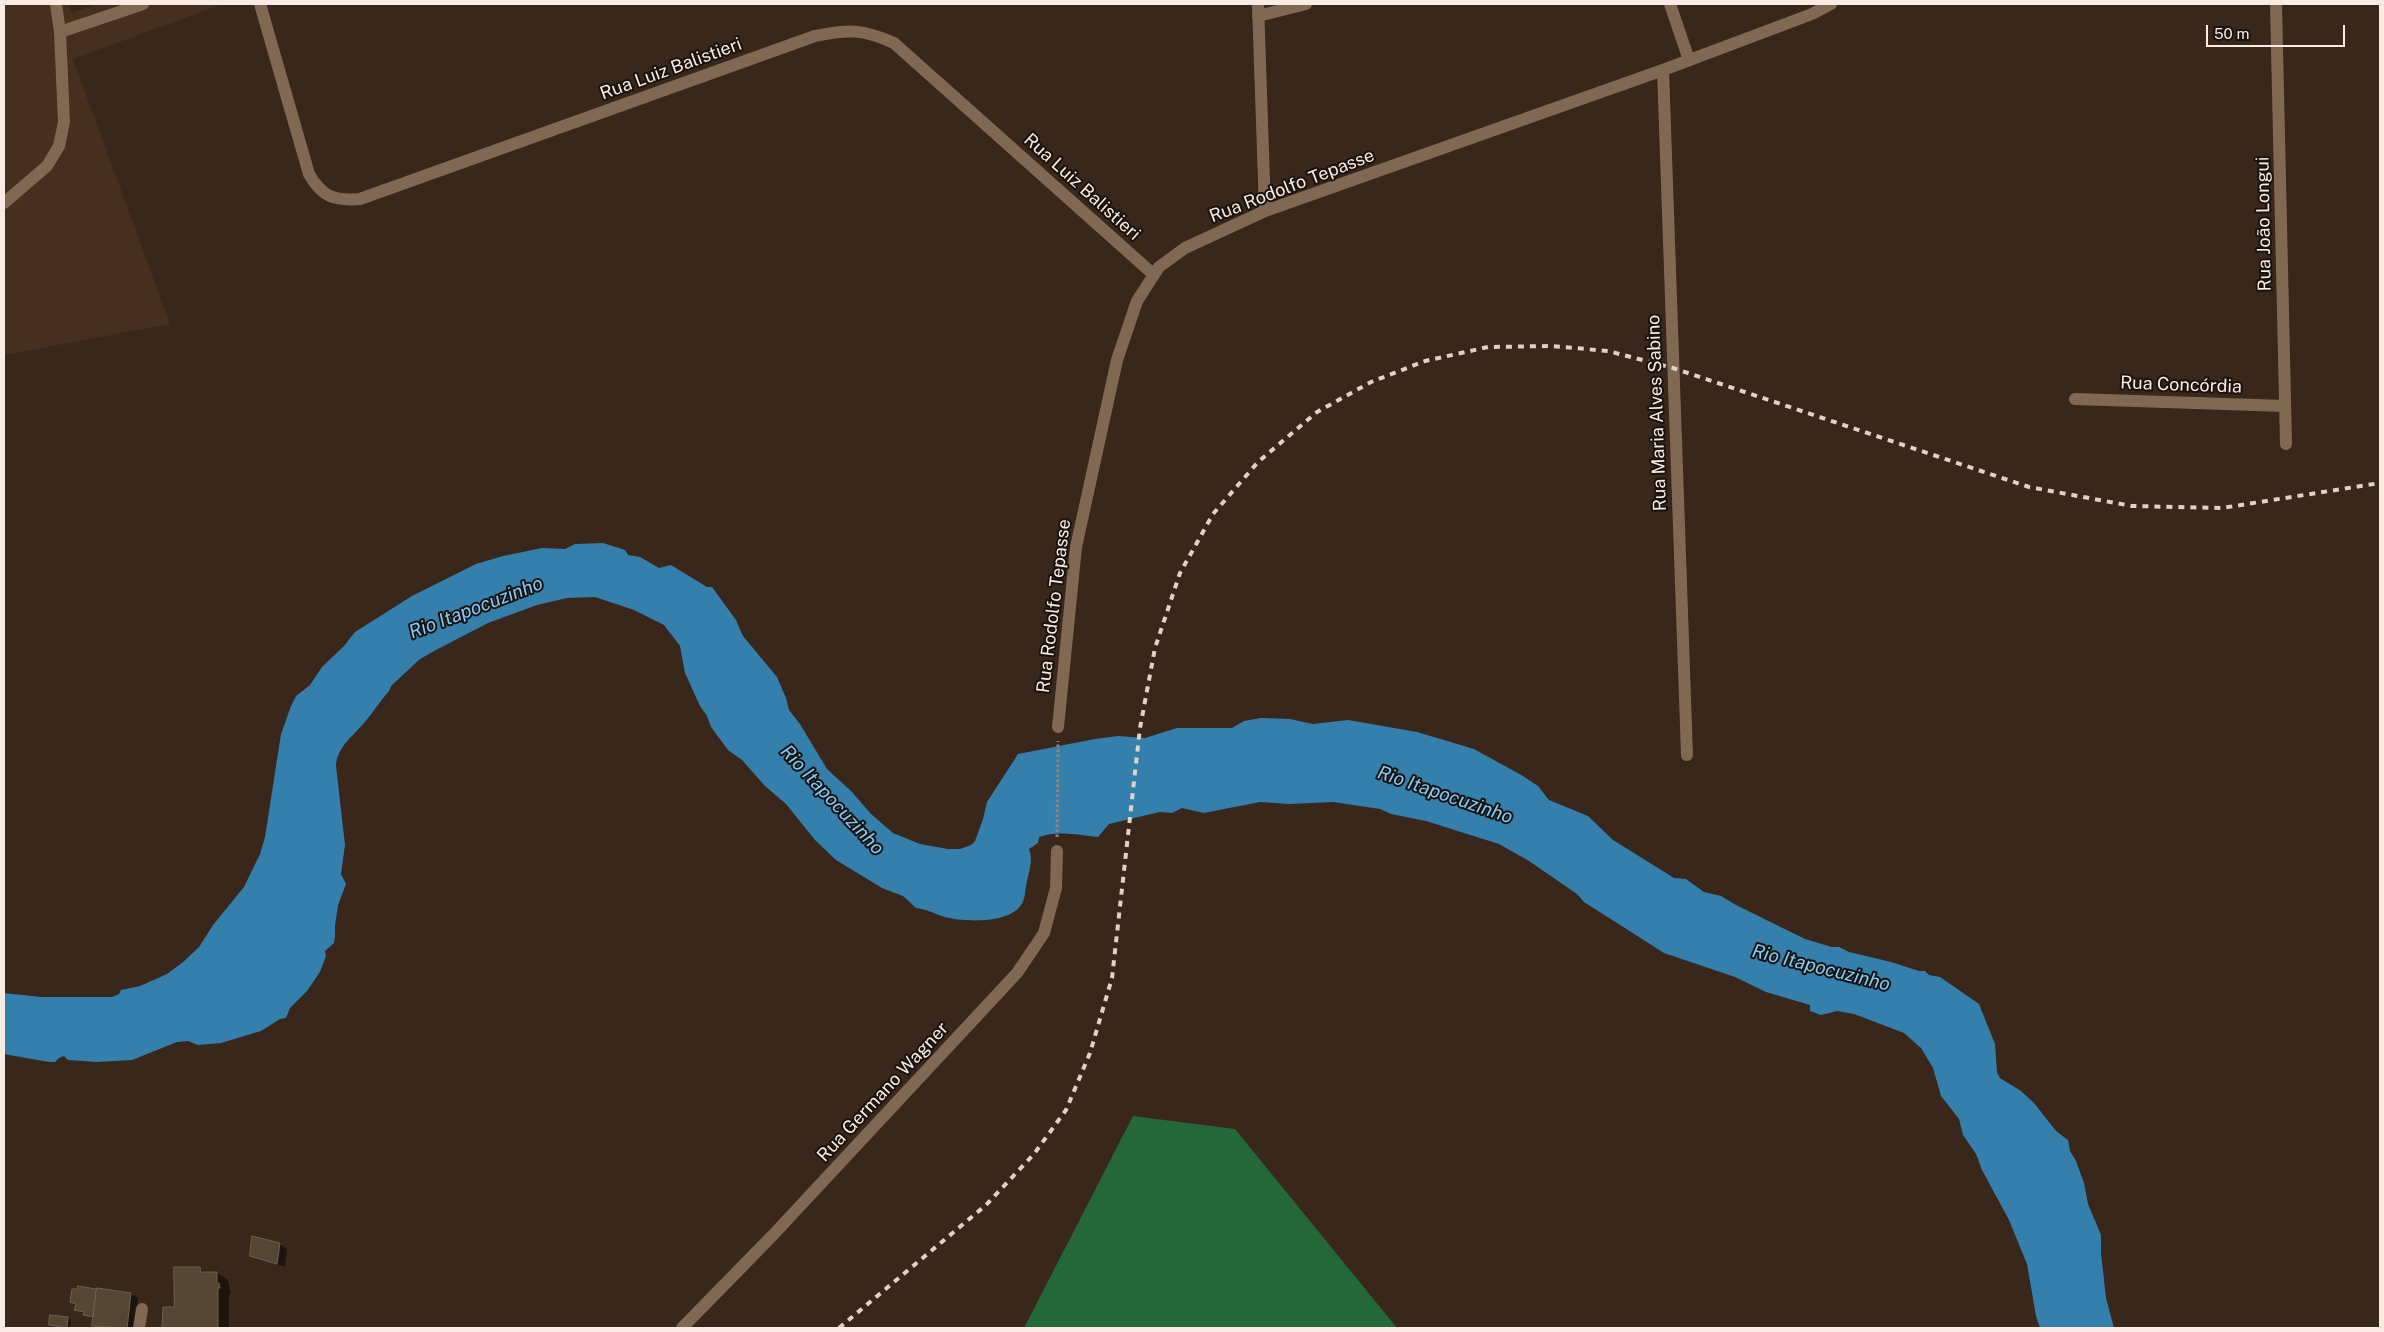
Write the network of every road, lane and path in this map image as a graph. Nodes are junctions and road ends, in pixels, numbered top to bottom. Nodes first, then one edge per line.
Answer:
1 (56, 4) edge
2 (143, 4) edge
3 (260, 4) edge
4 (1306, 4) edge
5 (1670, 4) edge
6 (1832, 4) edge
7 (2276, 4) edge
8 (1258, 10) edge
9 (60, 32) junction
10 (1689, 60) junction
11 (1663, 70) junction
12 (4, 203) edge
13 (1265, 211) junction
14 (1154, 274) junction
15 (2075, 399) dead end
16 (2285, 406) junction
17 (2286, 444) dead end
18 (1058, 726) joint
19 (1687, 755) dead end
20 (1057, 850) joint
21 (142, 1309) dead end
22 (139, 1328) edge
23 (682, 1328) edge

1 - 9 street
2 - 9 street
3 - 14 street, Rua Luiz Balistieri
4 - 8 street
5 - 10 street
6 - 10 street, Rua Rodolfo Tepasse
7 - 16 street, Rua João Longui
8 - 13 street
9 - 12 street
10 - 11 street, Rua Rodolfo Tepasse
11 - 13 street, Rua Rodolfo Tepasse
11 - 19 street, Rua Maria Alves Sabino
13 - 14 street, Rua Rodolfo Tepasse
14 - 18 street, Rua Rodolfo Tepasse
15 - 16 street, Rua Concórdia
16 - 17 street, Rua João Longui
18 - 20 path
20 - 23 street, Rua Germano Wagner
21 - 22 street

